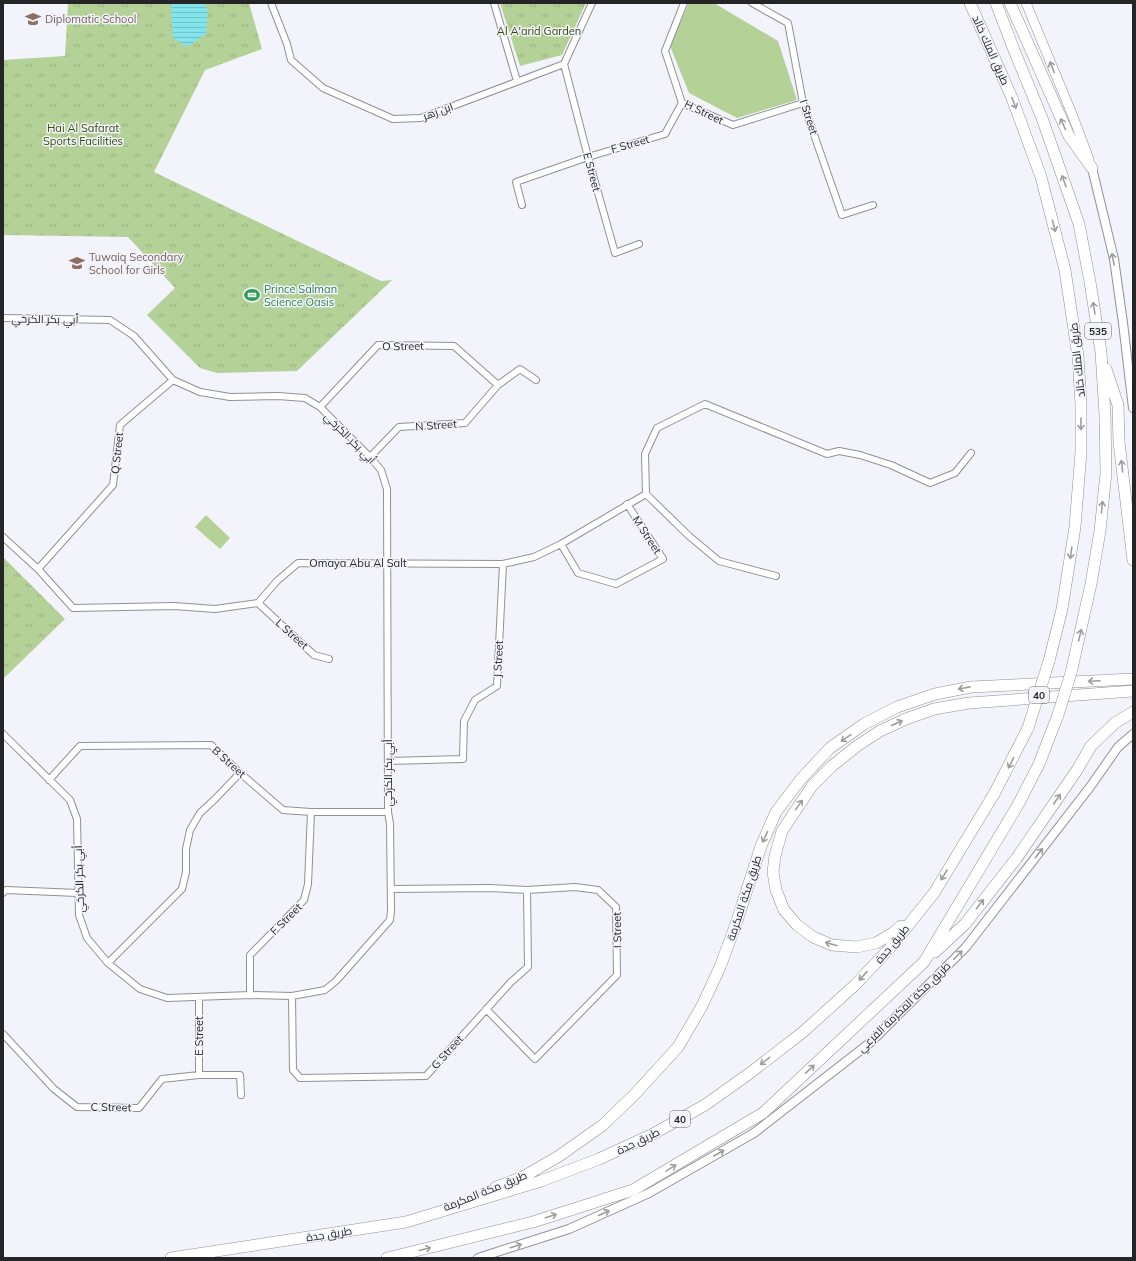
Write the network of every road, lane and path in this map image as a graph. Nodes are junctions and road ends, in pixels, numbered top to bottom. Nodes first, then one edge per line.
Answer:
1 (271, 3) edge
2 (494, 3) edge
3 (592, 3) edge
4 (684, 3) edge
5 (752, 3) edge
6 (970, 3) edge
7 (996, 3) edge
8 (1010, 3) edge
9 (1026, 3) edge
10 (564, 64) junction
11 (517, 81) junction
12 (803, 103) junction
13 (682, 104) junction
14 (588, 157) junction
15 (1092, 168) junction
16 (522, 204) dead end
17 (873, 205) dead end
18 (640, 244) dead end
19 (3, 318) edge
20 (1101, 352) junction
21 (173, 380) junction
22 (536, 380) dead end
23 (1132, 384) edge
24 (498, 385) junction
25 (320, 408) junction
26 (1133, 408) edge
27 (971, 453) dead end
28 (370, 457) junction
29 (646, 494) junction
30 (627, 504) junction
31 (3, 536) edge
32 (561, 544) junction
33 (1133, 560) edge
34 (388, 564) junction
35 (503, 564) junction
36 (38, 569) junction
37 (776, 576) dead end
38 (258, 603) junction
39 (329, 659) dead end
40 (1049, 661) joint
41 (1071, 673) joint
42 (1133, 679) edge
43 (1133, 691) edge
44 (1133, 712) edge
45 (1028, 728) joint
46 (3, 734) edge
47 (1133, 734) edge
48 (388, 761) junction
49 (240, 773) junction
50 (49, 780) junction
51 (311, 812) junction
52 (388, 812) junction
53 (391, 889) junction
54 (528, 890) junction
55 (78, 892) junction
56 (934, 892) junction
57 (3, 893) edge
58 (924, 962) junction
59 (108, 963) junction
60 (250, 995) junction
61 (292, 996) junction
62 (198, 997) junction
63 (486, 1009) junction
64 (3, 1034) edge
65 (199, 1075) junction
66 (241, 1095) dead end
67 (406, 1222) junction
68 (171, 1258) edge
69 (387, 1258) edge
70 (478, 1258) edge

1 - 11 street, ابن زهر
2 - 11 street
3 - 10 street
4 - 13 street, H Street
5 - 12 street, I Street
6 -> 40 highway, طريق الملك خالد / 535
20 -> 7 highway, طريق الملك خالد / 535
15 -> 8 highway
15 -> 9 main road
10 - 11 street, ابن زهر
10 - 14 street, E Street
12 - 13 street, H Street
12 - 17 street, I Street
13 - 14 street, F Street
14 - 16 street, F Street
14 - 18 street, E Street
23 -> 15 street
19 - 21 street, أبي بكر الكرخي
33 -> 20 highway
41 -> 20 highway, طريق الملك خالد / 535
21 - 25 street, أبي بكر الكرخي
21 - 36 street, Q Street
22 - 24 street, N Street
23 - 26 street
24 - 25 street, O Street
24 - 28 street, N Street
25 - 28 street, أبي بكر الكرخي
27 - 29 street
28 - 34 street, أبي بكر الكرخي
29 - 30 street, Omaya Abu Al Salt
29 - 37 street
30 - 32 street, Omaya Abu Al Salt
30 - 32 street, M Street
31 - 36 street
32 - 35 street, Omaya Abu Al Salt
34 - 35 street, Omaya Abu Al Salt
34 - 38 street, Omaya Abu Al Salt
34 - 48 street, أبي بكر الكرخي
35 - 48 street, J Street
36 - 38 street
38 - 39 street, L Street
40 - 45 highway, طريق الملك خالد / 40, bridge
41 - 58 highway, طريق الملك خالد / 40, bridge
42 -> 67 highway, طريق مكة المكرمة
56 -> 43 highway, طريق مكة المكرمة
58 -> 44 highway
45 -> 56 highway, طريق جدة / 40
46 - 50 street, أبي بكر الكرخي
70 -> 47 street, طريق مكة المكرمة الفرعي
48 - 52 street, أبي بكر الكرخي
49 - 50 street, B Street
49 - 51 street, B Street
49 - 59 street
50 - 55 street, أبي بكر الكرخي
51 - 52 street, B Street
51 - 60 street, F Street
52 - 53 street, أبي بكر الكرخي
53 - 54 street, I Street
53 - 61 street, أبي بكر الكرخي
54 - 63 street, G Street
54 - 63 street, I Street
55 - 57 street
55 - 59 street, أبي بكر الكرخي
56 -> 67 highway, طريق جدة / 40
69 -> 58 highway, 40
59 - 62 street, أبي بكر الكرخي
60 - 61 street, أبي بكر الكرخي
60 - 62 street, أبي بكر الكرخي
61 - 63 street, G Street
62 - 65 street, E Street
64 - 65 street, C Street
65 - 66 street, C Street
67 - 68 highway, طريق جدة / 40

